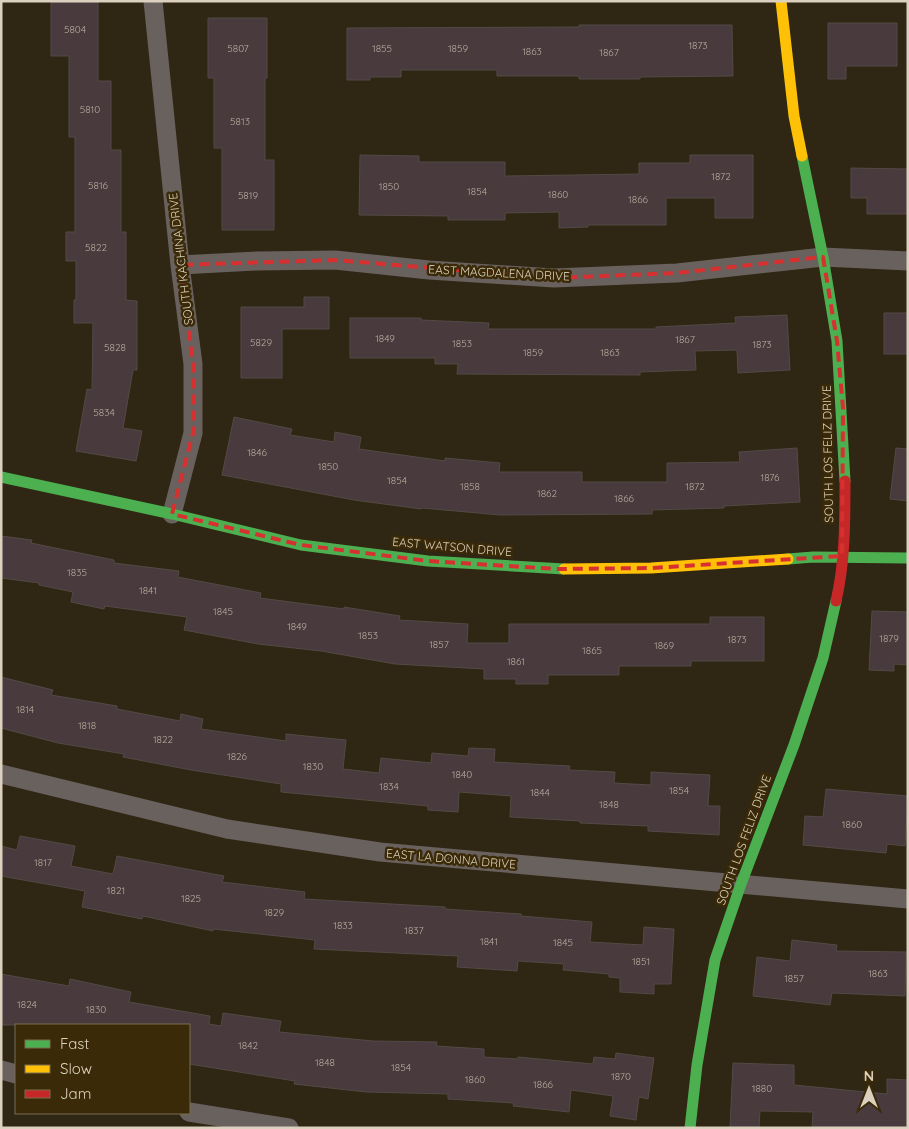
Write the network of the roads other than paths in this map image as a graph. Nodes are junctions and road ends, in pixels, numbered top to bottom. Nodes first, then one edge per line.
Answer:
1 (154, 1) edge
2 (781, 1) edge
3 (823, 257) junction
4 (908, 261) edge
5 (180, 265) junction
6 (1, 477) edge
7 (172, 514) junction
8 (842, 556) junction
9 (908, 558) edge
10 (1, 774) edge
11 (742, 884) junction
12 (908, 899) edge
13 (1, 1070) edge
14 (15, 1074) edge
15 (190, 1112) edge
16 (289, 1128) edge
17 (690, 1128) edge

1 - 5 street, SOUTH KACHINA DRIVE
2 - 3 street, SOUTH LOS FELIZ DRIVE
3 - 4 street, EAST MAGDALENA DRIVE
3 - 5 street, EAST MAGDALENA DRIVE
3 - 8 street, SOUTH LOS FELIZ DRIVE
5 - 7 street, SOUTH KACHINA DRIVE
6 - 7 street, EAST WATSON DRIVE
7 - 8 street, EAST WATSON DRIVE
8 - 9 street, EAST WATSON DRIVE
8 - 11 street, SOUTH LOS FELIZ DRIVE
10 - 11 street, EAST LA DONNA DRIVE
11 - 12 street, EAST LA DONNA DRIVE
11 - 17 street, SOUTH LOS FELIZ DRIVE
13 - 14 street
15 - 16 street

